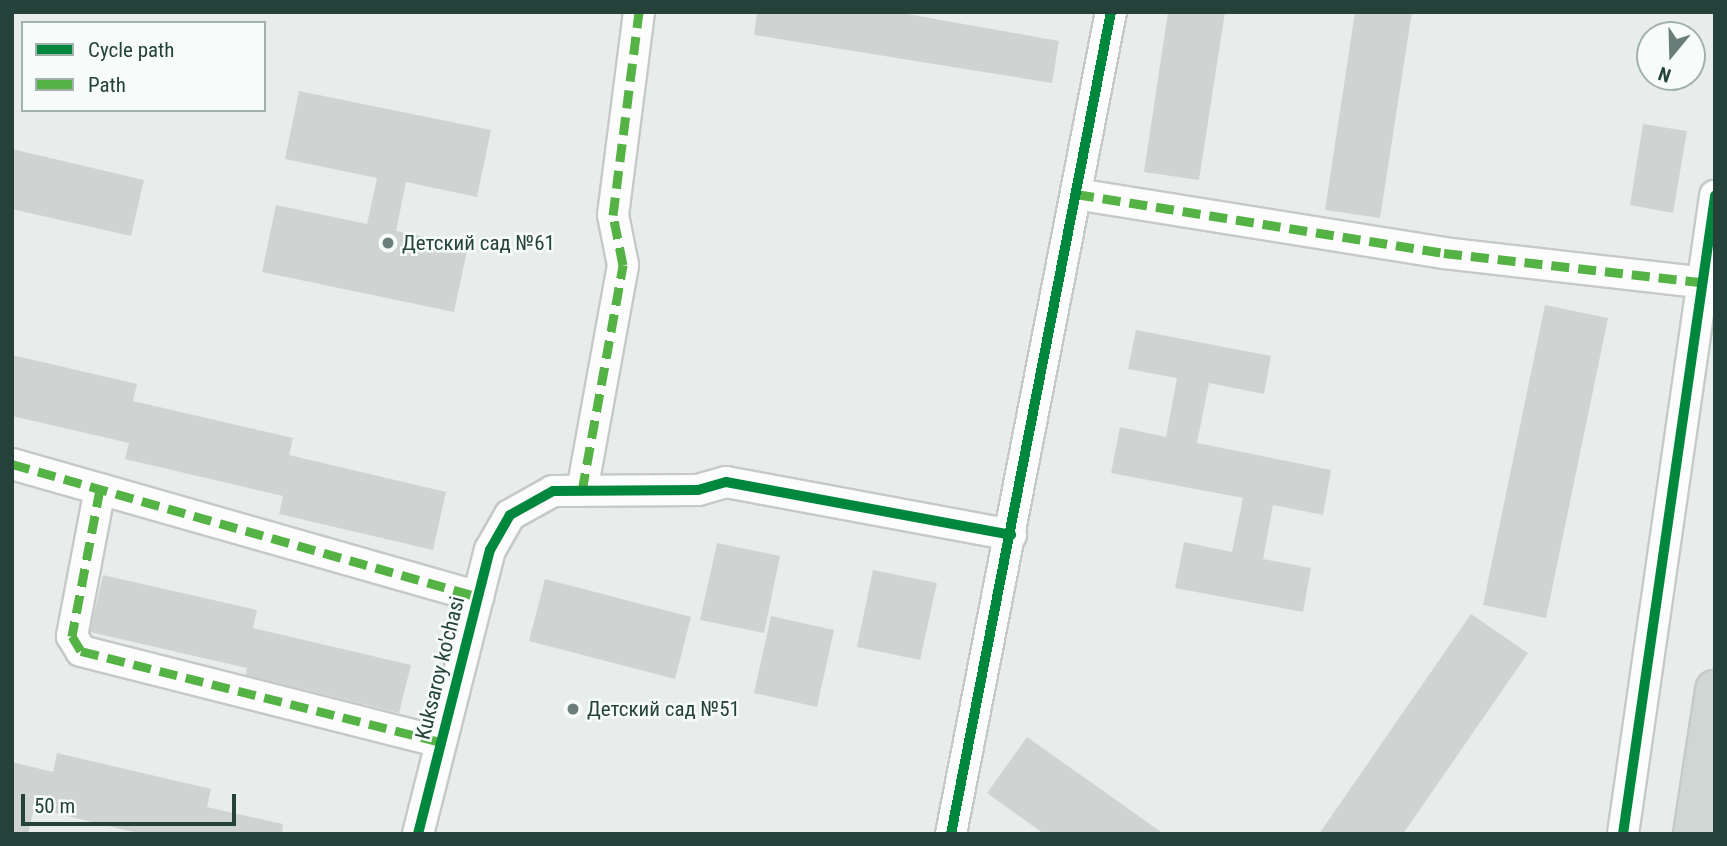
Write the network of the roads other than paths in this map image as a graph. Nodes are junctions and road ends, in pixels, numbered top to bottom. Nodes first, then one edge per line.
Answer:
1 (639, 12) edge
2 (1111, 12) edge
3 (1076, 194) junction
4 (1715, 196) edge
5 (1699, 282) junction
6 (12, 464) edge
7 (100, 489) junction
8 (582, 491) junction
9 (1011, 535) junction
10 (478, 597) junction
11 (1715, 690) edge
12 (441, 742) junction
13 (418, 834) edge
14 (951, 834) edge
15 (1623, 834) edge
16 (1693, 834) edge

1 - 8 street
2 - 3 street
3 - 5 street
3 - 9 street
4 - 5 street
5 - 15 street
6 - 7 street
7 - 10 street
7 - 12 street
8 - 9 street
8 - 10 street, Kuksaroy ko'chasi
9 - 14 street
10 - 12 street, Kuksaroy ko'chasi
11 - 16 main road
12 - 13 street, Kuksaroy ko'chasi

